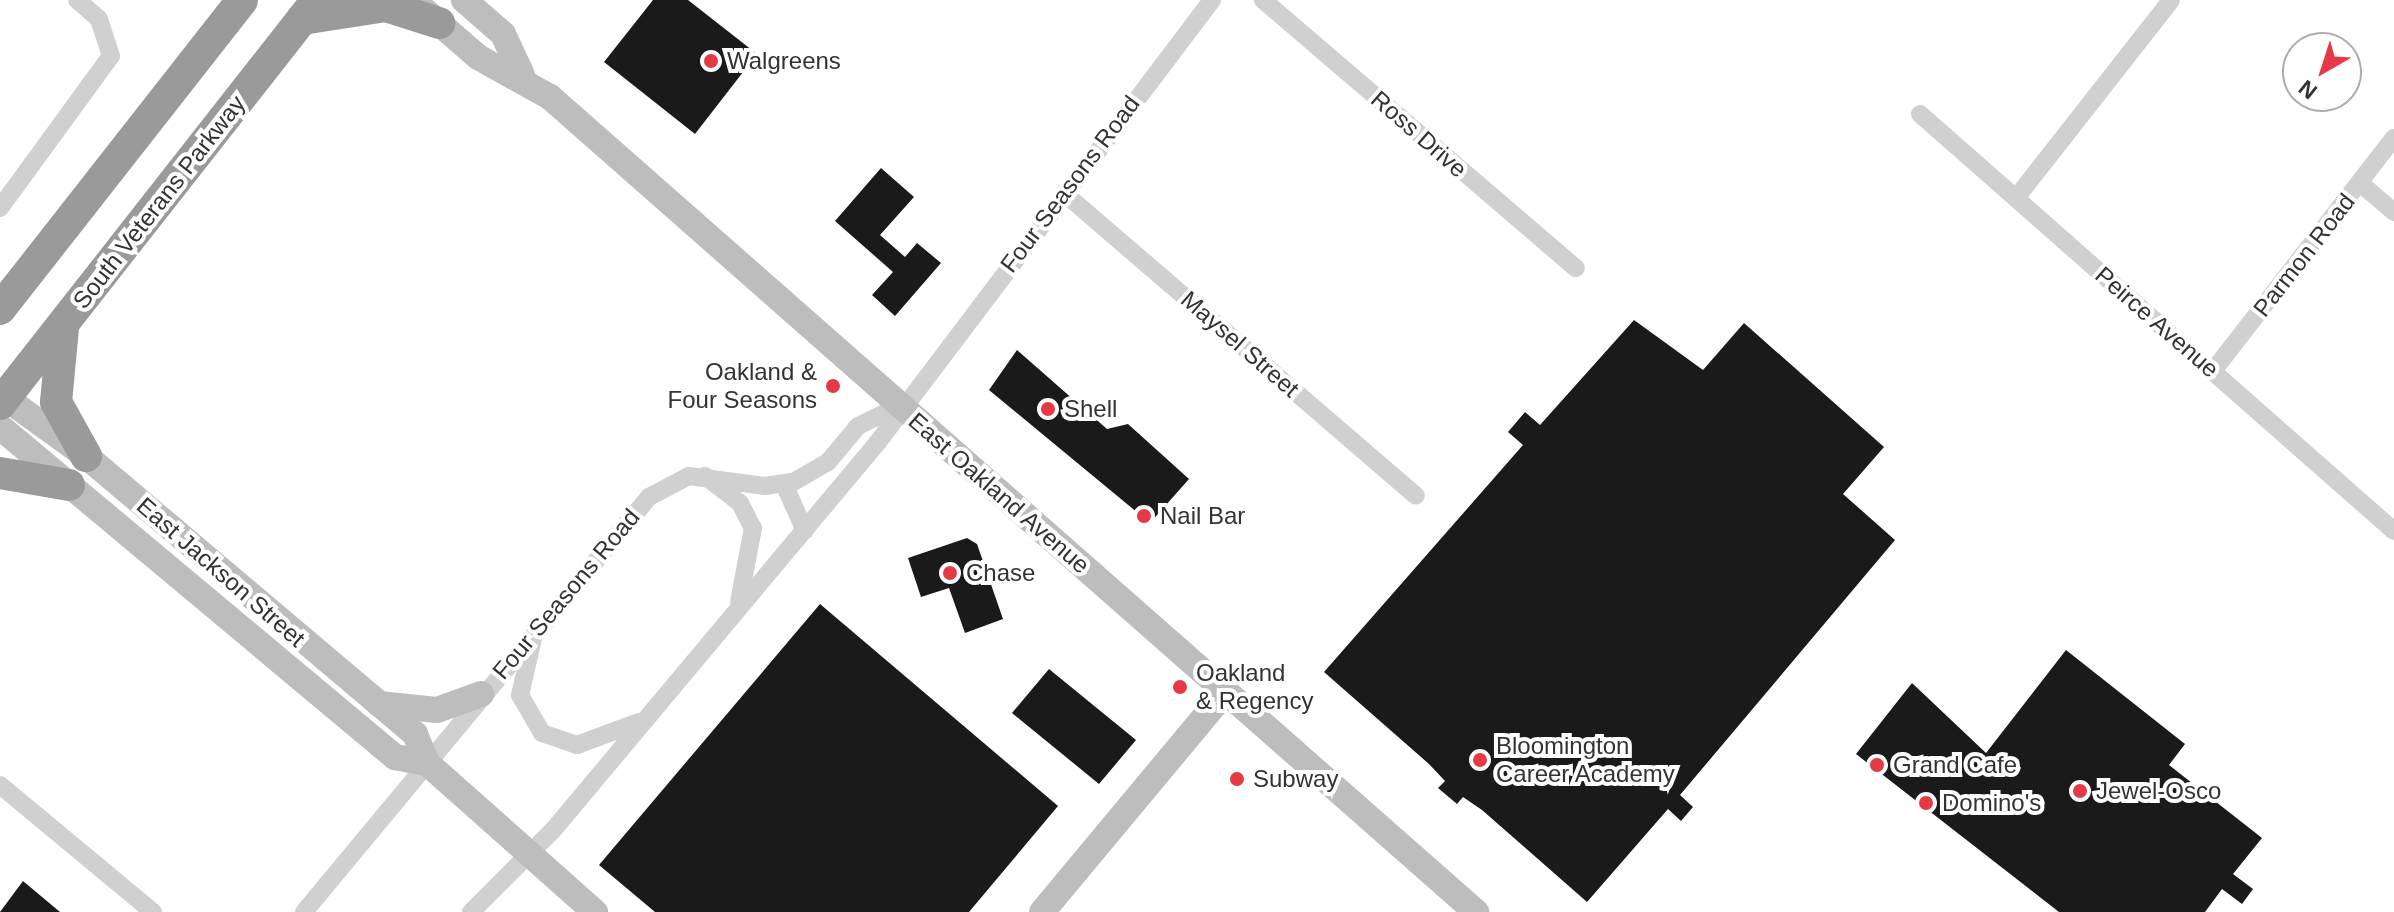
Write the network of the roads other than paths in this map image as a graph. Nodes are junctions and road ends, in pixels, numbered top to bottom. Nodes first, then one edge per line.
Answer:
1 (77, 0) edge
2 (242, 0) edge
3 (412, 0) edge
4 (464, 0) edge
5 (1212, 0) edge
6 (1263, 0) edge
7 (2171, 0) edge
8 (309, 10) edge
9 (439, 23) junction
10 (522, 75) junction
11 (1920, 114) dead end
12 (2394, 138) edge
13 (2360, 183) junction
14 (1064, 193) junction
15 (2016, 198) junction
16 (0, 208) edge
17 (2394, 212) edge
18 (1576, 268) dead end
19 (0, 309) edge
20 (65, 321) junction
21 (2213, 371) junction
22 (1, 406) edge
23 (899, 406) junction
24 (86, 456) junction
25 (0, 473) edge
26 (705, 476) junction
27 (784, 484) junction
28 (69, 485) junction
29 (1416, 496) dead end
30 (805, 531) junction
31 (2394, 531) edge
32 (739, 605) junction
33 (536, 628) junction
34 (289, 632) junction
35 (1226, 691) junction
36 (481, 694) junction
37 (322, 698) junction
38 (375, 703) junction
39 (645, 719) junction
40 (427, 763) junction
41 (0, 785) edge
42 (529, 851) junction
43 (1462, 907) edge
44 (153, 912) edge
45 (304, 912) edge
46 (471, 912) edge
47 (595, 912) edge
48 (1042, 912) edge

1 - 16 street
2 - 19 highway
3 - 9 main road, East Oakland Avenue
4 - 10 main road, East Oakland Avenue
5 - 14 street, Four Seasons Road
6 - 18 street, Ross Drive
7 - 15 street
8 - 9 highway
8 - 20 highway, South Veterans Parkway
9 - 10 main road, East Oakland Avenue
10 - 23 main road, East Oakland Avenue
11 - 15 street, Peirce Avenue
12 - 13 street, Parmon Road
13 - 17 street
13 - 21 street, Parmon Road
14 - 23 street, Four Seasons Road
14 - 29 street, Maysel Street
15 - 21 street, Peirce Avenue
20 - 22 highway, South Veterans Parkway
20 - 24 highway
21 - 31 street, Peirce Avenue
22 - 24 main road, East Jackson Street
22 - 28 main road, East Jackson Street
23 - 27 street, Four Seasons Road
23 - 30 street, Four Seasons Road
23 - 35 main road, East Oakland Avenue
24 - 34 main road, East Jackson Street
25 - 28 highway
26 - 27 street, Four Seasons Road
26 - 32 street
26 - 33 street, Four Seasons Road
27 - 30 street
28 - 37 main road, East Jackson Street
30 - 32 street, Four Seasons Road
32 - 39 street, Four Seasons Road
33 - 36 street, Four Seasons Road
33 - 39 street
34 - 37 main road
34 - 38 main road, East Jackson Street
35 - 43 main road, East Oakland Avenue
35 - 48 main road
36 - 38 main road
36 - 40 street, Four Seasons Road
37 - 40 main road, East Jackson Street
38 - 40 main road, East Jackson Street
39 - 42 street, Four Seasons Road
40 - 42 main road, East Jackson Street
40 - 45 street, Four Seasons Road
41 - 44 street
42 - 46 street, Four Seasons Road
42 - 47 main road, East Jackson Street

